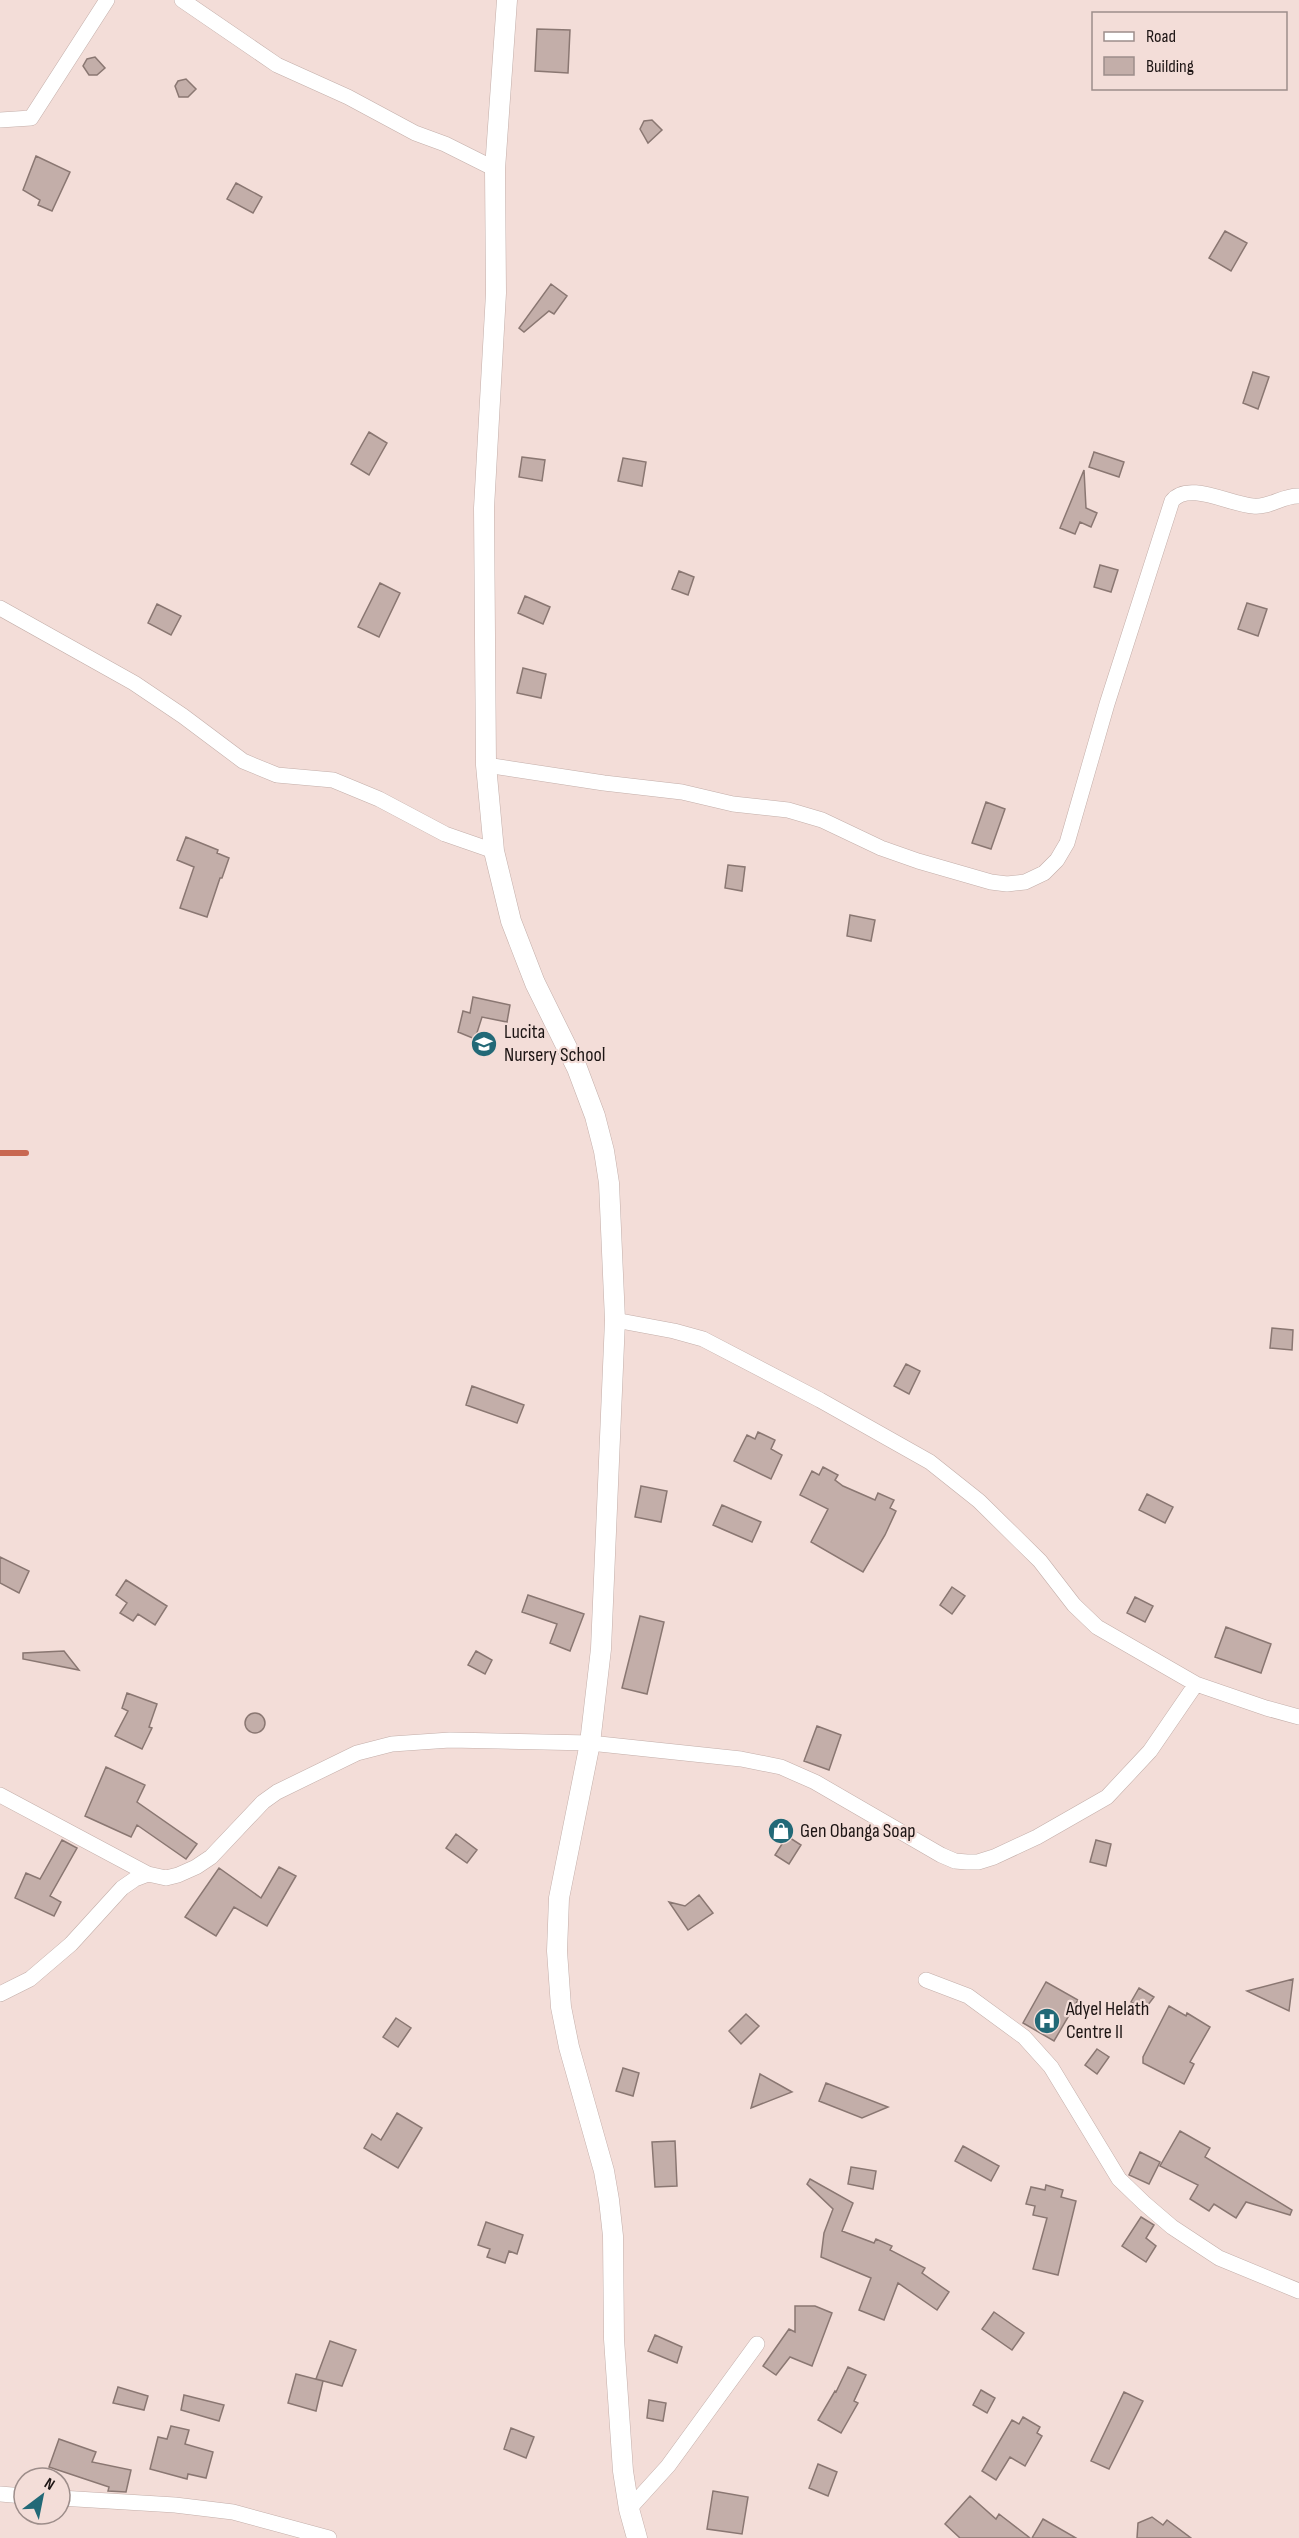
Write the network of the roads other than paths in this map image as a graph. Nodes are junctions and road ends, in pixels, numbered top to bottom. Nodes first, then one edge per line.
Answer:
1 (107, 0) edge
2 (182, 0) edge
3 (507, 0) edge
4 (0, 120) edge
5 (495, 169) junction
6 (1299, 496) edge
7 (0, 608) edge
8 (486, 765) junction
9 (494, 851) junction
10 (615, 1320) junction
11 (1196, 1684) junction
12 (1299, 1717) edge
13 (590, 1743) junction
14 (0, 1795) edge
15 (148, 1874) junction
16 (926, 1980) dead end
17 (0, 1994) edge
18 (1299, 2291) edge
19 (757, 2344) dead end
20 (72, 2499) edge
21 (630, 2509) junction
22 (329, 2538) edge
23 (638, 2538) edge

1 - 4 street
2 - 5 street
3 - 5 street
5 - 8 street
6 - 8 street
7 - 9 street
8 - 9 street
9 - 10 street
10 - 11 street
10 - 13 street
11 - 12 street
11 - 13 street
13 - 15 street
13 - 21 street
14 - 15 street
15 - 17 street
16 - 18 street
19 - 21 street
20 - 22 street
21 - 23 street

